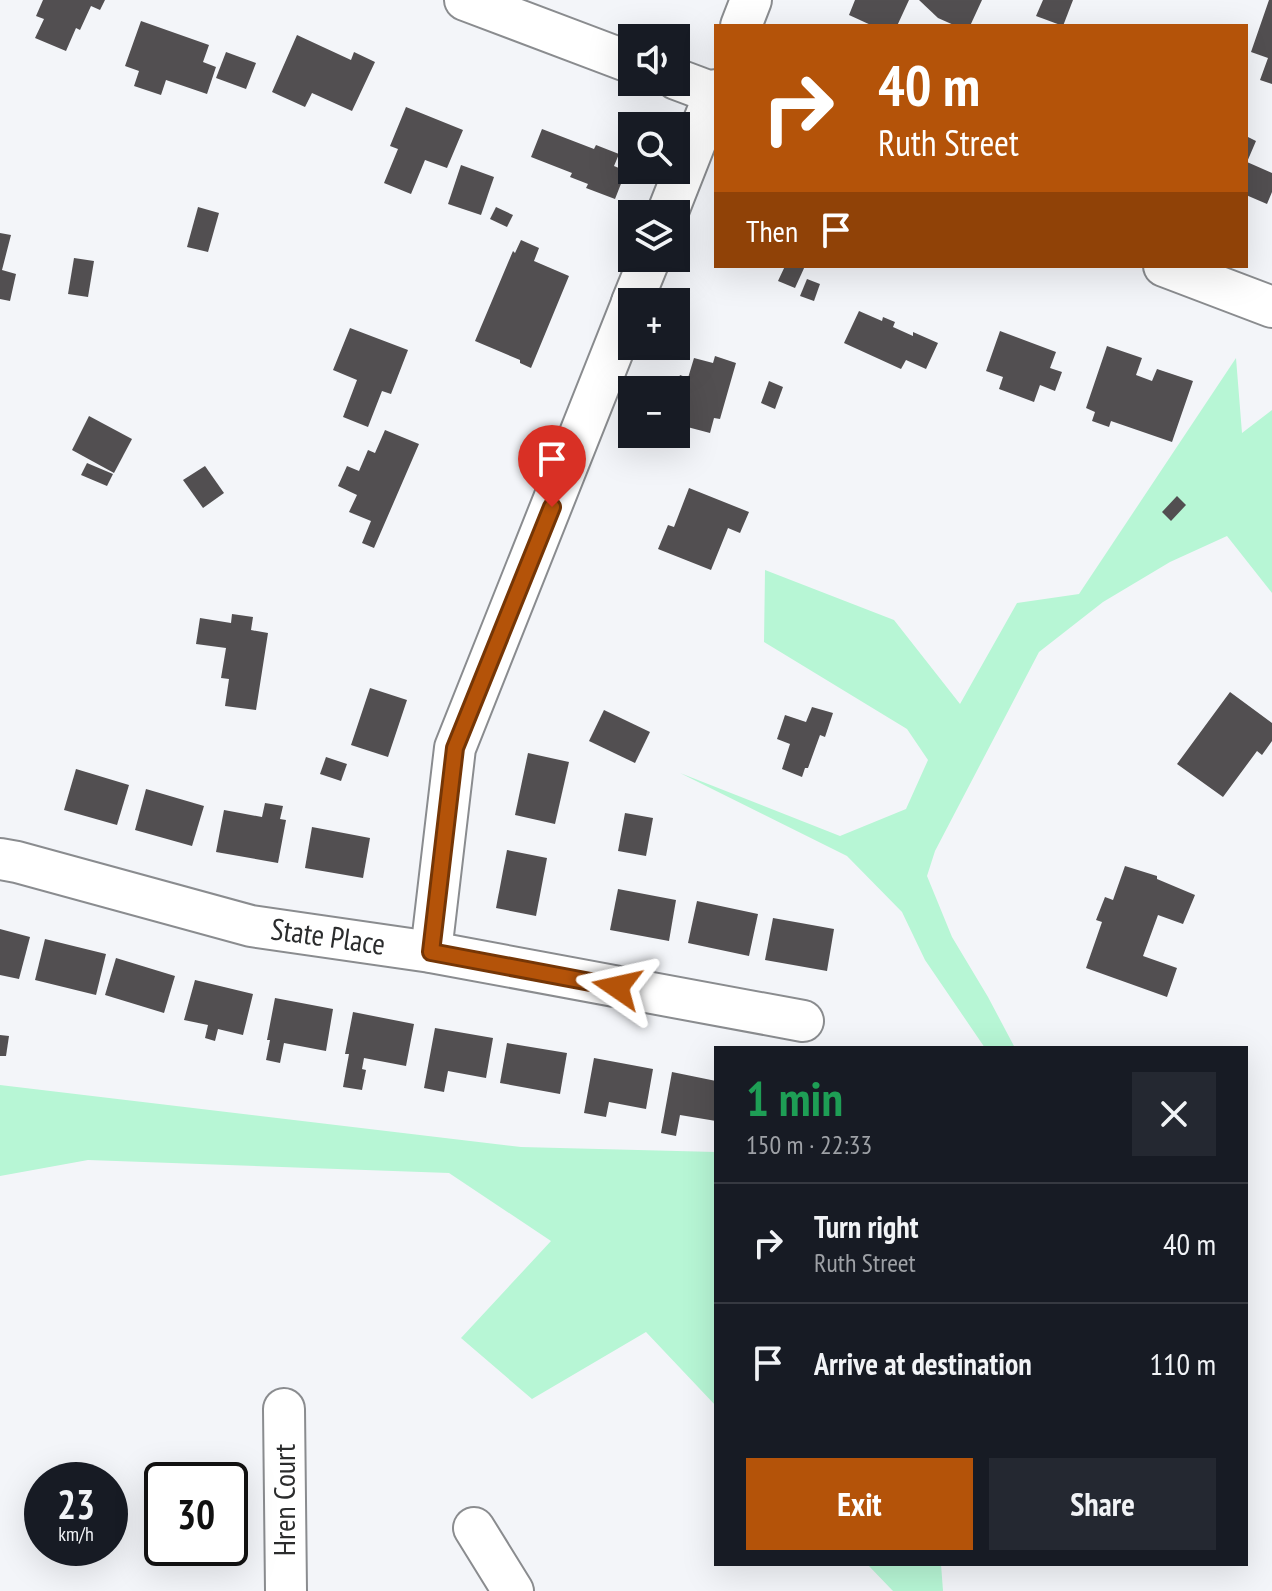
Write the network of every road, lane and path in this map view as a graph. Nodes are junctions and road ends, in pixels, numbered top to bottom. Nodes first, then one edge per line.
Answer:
1 (465, 0) edge
2 (751, 0) edge
3 (742, 24) edge
4 (618, 58) edge
5 (690, 84) edge
6 (714, 93) edge
7 (714, 96) edge
8 (673, 200) edge
9 (1169, 268) edge
10 (1272, 307) edge
11 (618, 338) edge
12 (0, 859) edge
13 (431, 952) junction
14 (803, 1021) dead end
15 (284, 1409) dead end
16 (474, 1528) dead end
17 (286, 1591) edge
18 (513, 1591) edge

1 - 4 street
2 - 3 street
5 - 6 street
7 - 8 street
9 - 10 street
11 - 13 street
12 - 13 street, State Place
13 - 14 street, State Place
15 - 17 street, Hren Court
16 - 18 street

